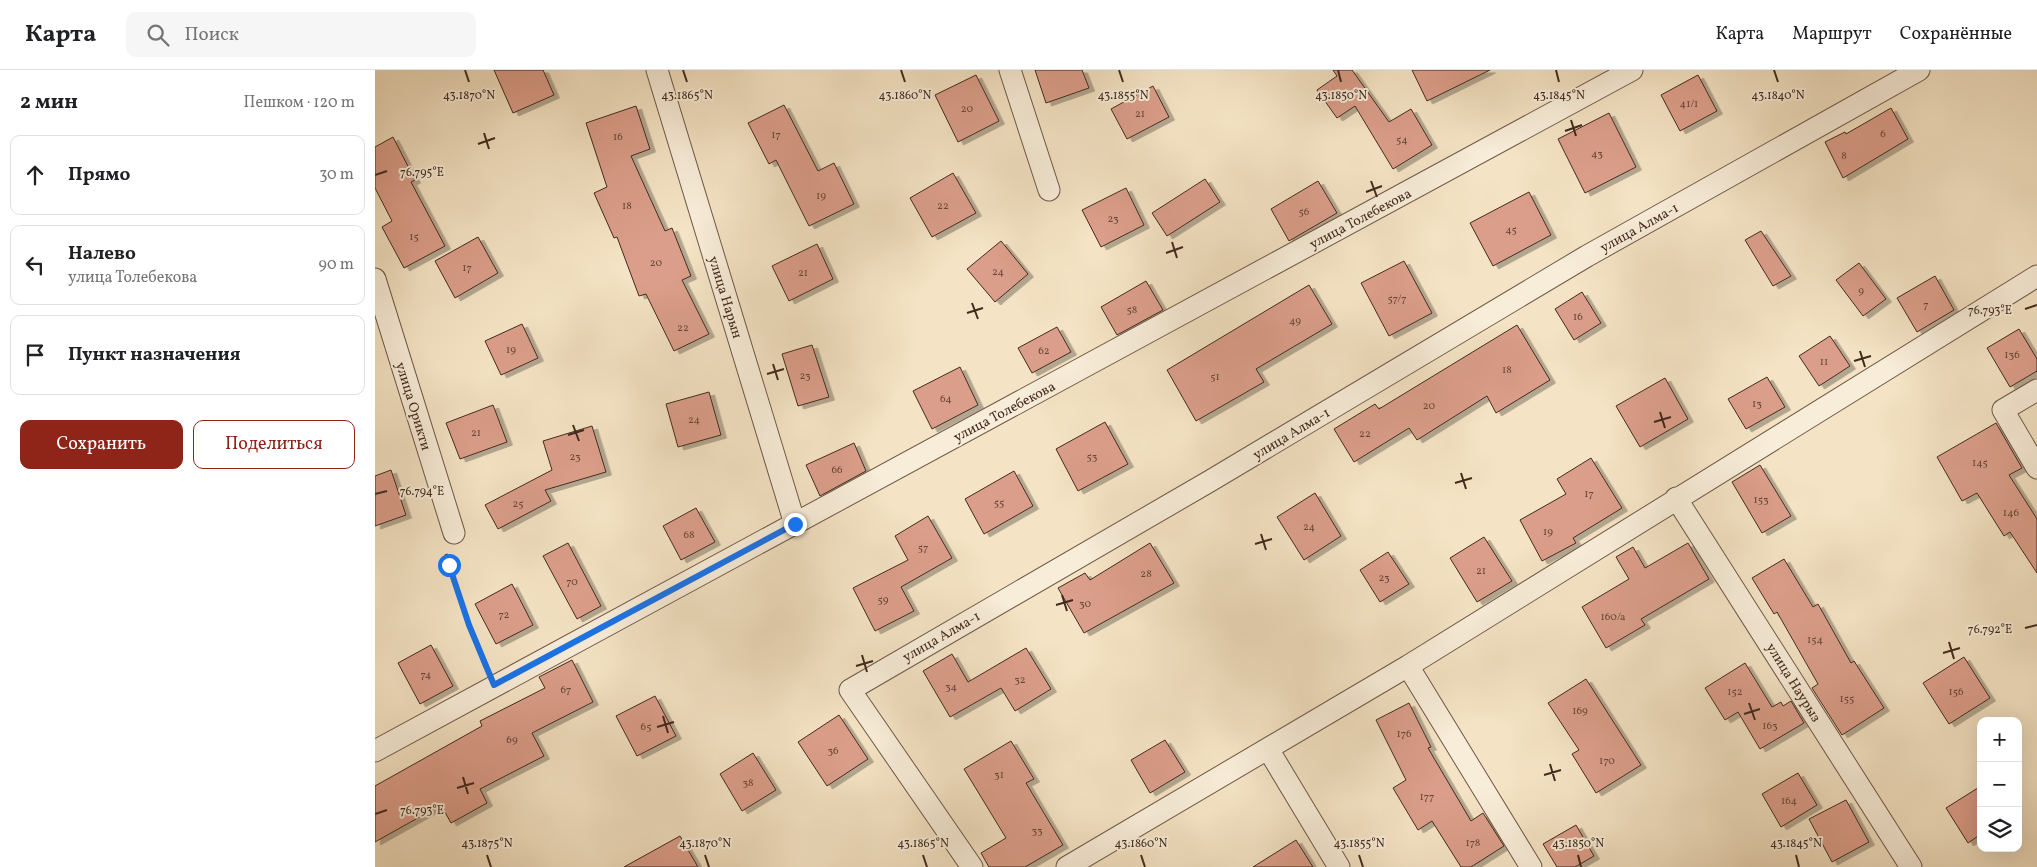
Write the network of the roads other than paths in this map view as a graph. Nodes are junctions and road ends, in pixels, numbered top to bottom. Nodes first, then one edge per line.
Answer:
1 (657, 70) edge
2 (1009, 70) edge
3 (1632, 70) edge
4 (1919, 70) edge
5 (1049, 190) dead end
6 (2037, 276) edge
7 (375, 279) edge
8 (2037, 390) edge
9 (2037, 468) edge
10 (1677, 498) junction
11 (795, 524) junction
12 (454, 533) road end
13 (1408, 666) junction
14 (1269, 749) junction
15 (375, 750) edge
16 (972, 867) edge
17 (1067, 867) edge
18 (1339, 867) edge
19 (1531, 867) edge
20 (1911, 867) edge

1 - 11 street, улица Нарын
2 - 5 street
3 - 11 street, улица Толебекова
4 - 16 street, улица Алма-1
6 - 10 street
7 - 12 street, улица Орикти
8 - 9 street
10 - 13 street
10 - 20 street, улица Наурыз
11 - 15 street, улица Толебекова
13 - 14 street
13 - 19 street
14 - 17 street
14 - 18 street

